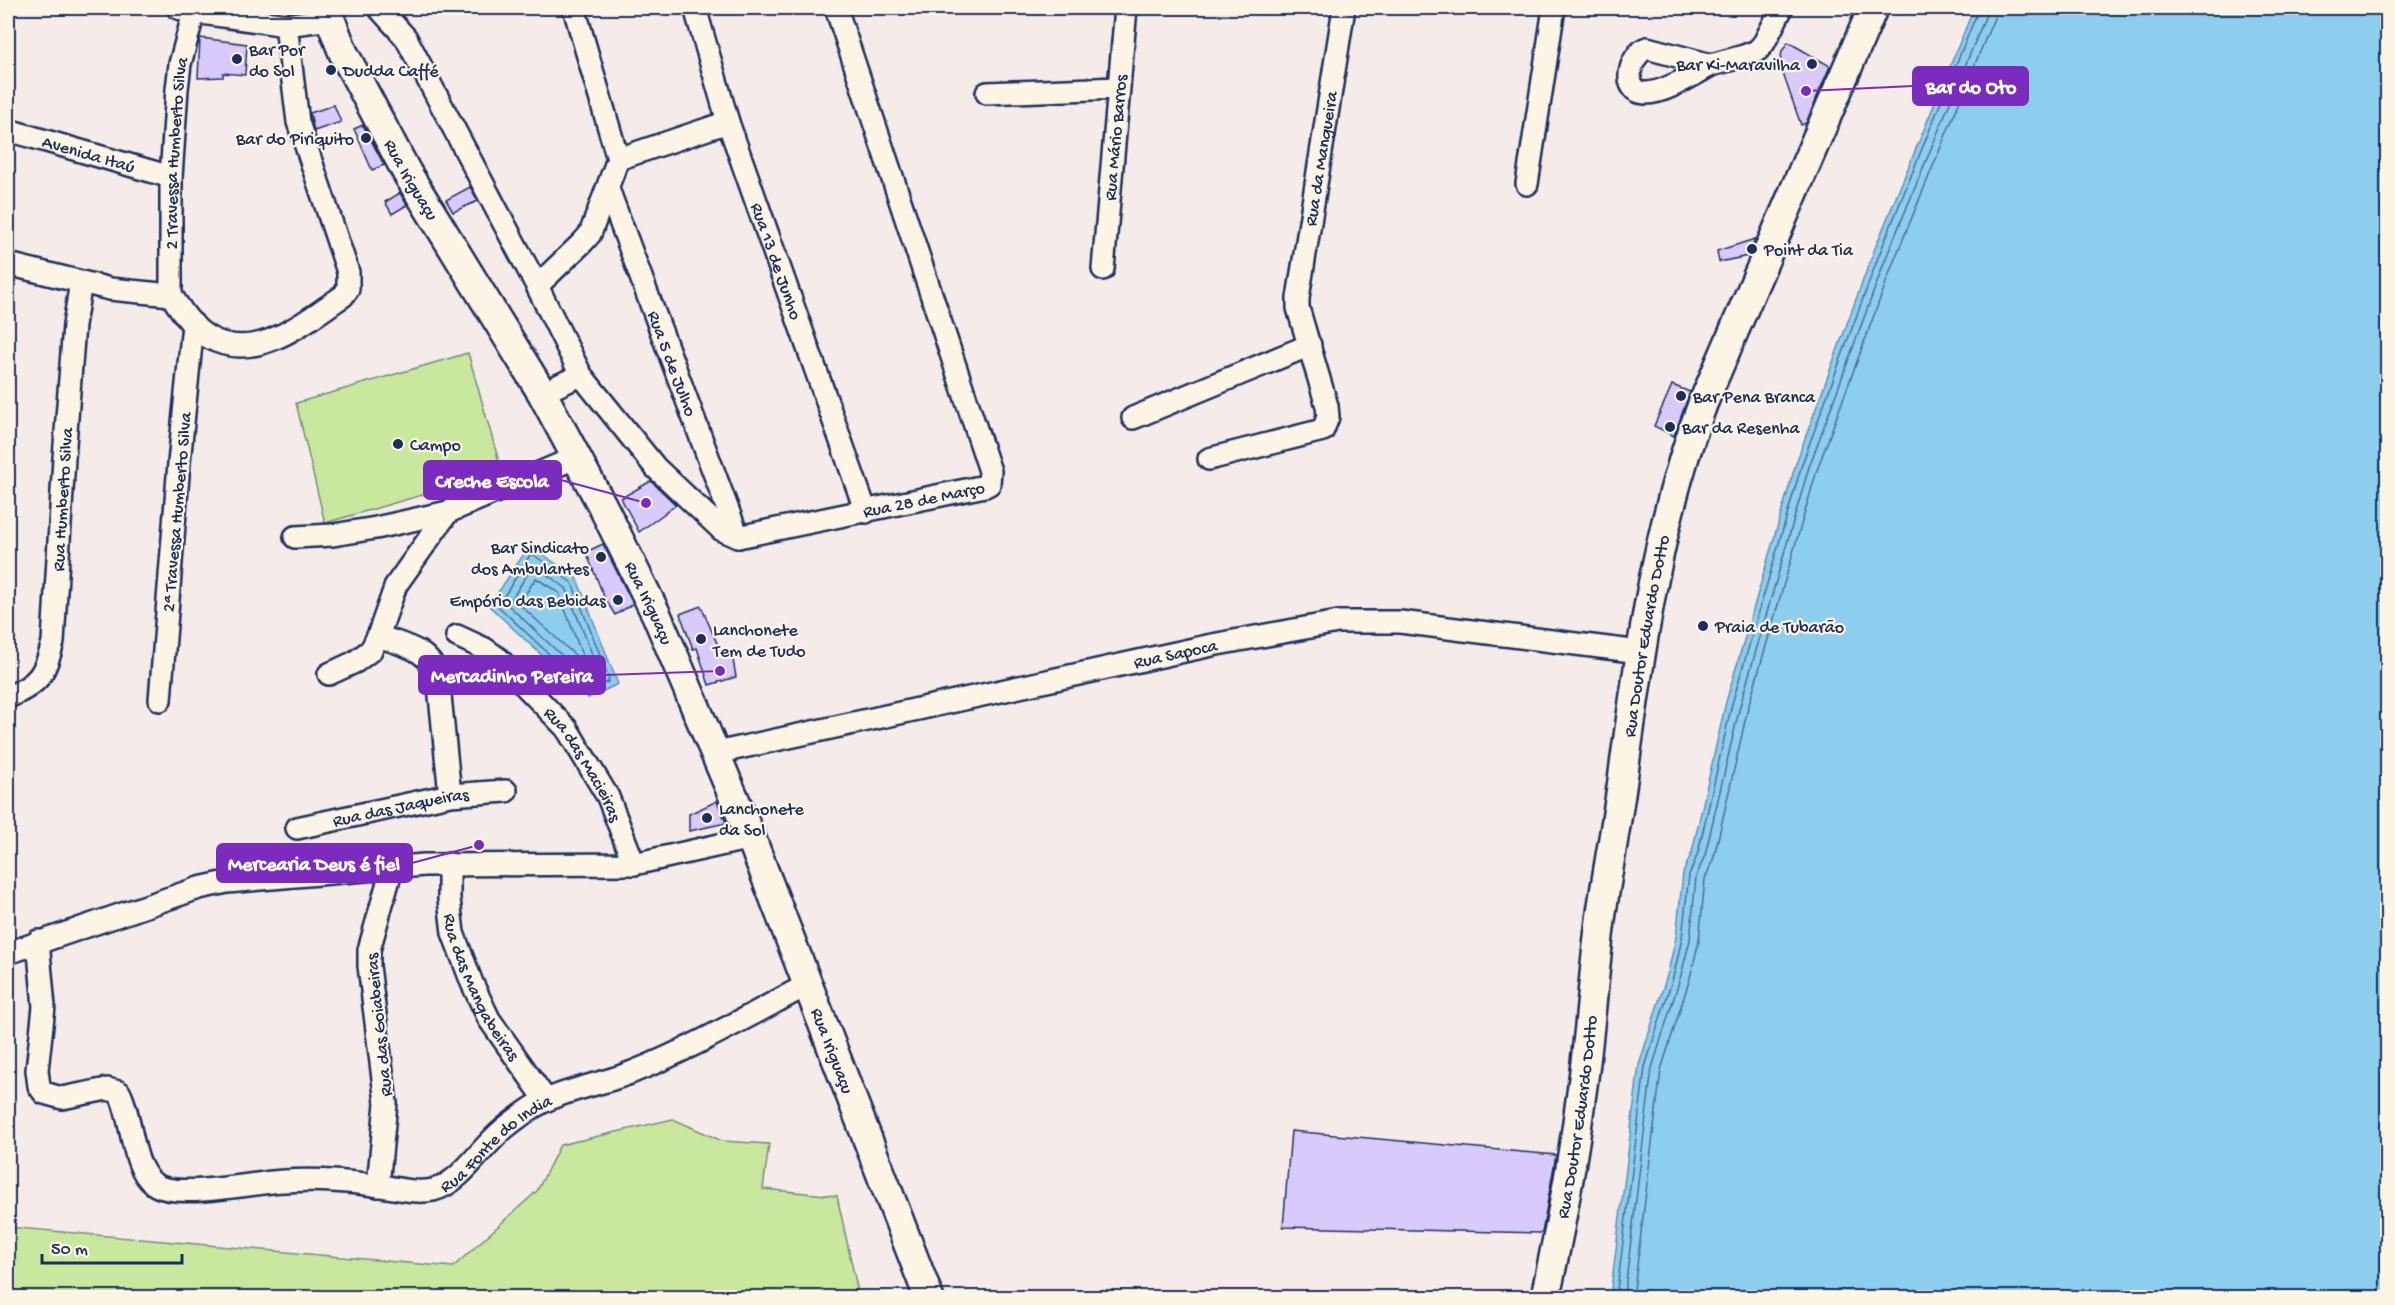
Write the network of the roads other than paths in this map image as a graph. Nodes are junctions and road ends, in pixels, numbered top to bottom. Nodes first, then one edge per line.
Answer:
1 (379, 8) edge
2 (574, 8) edge
3 (695, 8) edge
4 (836, 8) edge
5 (1126, 8) edge
6 (1344, 8) edge
7 (1554, 8) edge
8 (1782, 8) edge
9 (1873, 8) edge
10 (186, 10) edge
11 (328, 13) edge
12 (286, 25) junction
13 (1711, 65) dead end
14 (1118, 88) junction
15 (987, 93) dead end
16 (728, 122) junction
17 (8, 130) edge
18 (618, 159) junction
19 (171, 177) junction
20 (1527, 184) dead end
21 (608, 189) junction
22 (8, 264) edge
23 (1103, 269) dead end
24 (81, 282) junction
25 (537, 286) junction
26 (171, 295) junction
27 (193, 324) junction
28 (1310, 345) junction
29 (581, 375) junction
30 (542, 393) junction
31 (1133, 418) dead end
32 (577, 457) junction
33 (1209, 459) dead end
34 (448, 512) junction
35 (866, 512) junction
36 (295, 537) dead end
37 (738, 537) junction
38 (378, 636) junction
39 (457, 636) dead end
40 (1640, 652) junction
41 (328, 674) dead end
42 (8, 697) edge
43 (160, 700) dead end
44 (716, 753) junction
45 (506, 791) dead end
46 (450, 795) junction
47 (297, 828) dead end
48 (751, 838) junction
49 (449, 864) junction
50 (634, 864) junction
51 (392, 868) junction
52 (38, 941) junction
53 (8, 953) edge
54 (809, 984) junction
55 (546, 1100) junction
56 (378, 1186) junction
57 (929, 1298) edge
58 (1545, 1298) edge

1 - 25 street
2 - 18 street
3 - 16 street, Rua 13 de Junho
4 - 35 street, Rua 28 de Março
5 - 14 street, Rua Mário Barros
6 - 28 street, Rua da Mangueira
7 - 20 street
8 - 13 street
9 - 40 main road, Rua Doutor Eduardo Dotto
10 - 12 street
10 - 19 street, 2 Travessa Humberto Silva
11 - 12 street
11 - 30 main road, Rua Iriguaçu
12 - 27 street
14 - 15 street
14 - 23 street, Rua Mário Barros
16 - 18 street
16 - 35 street, Rua 13 de Junho
17 - 19 street, Avenida Itaú
18 - 21 street
19 - 26 street, 2 Travessa Humberto Silva
21 - 25 street
21 - 37 street, Rua 5 de Julho
22 - 24 street
24 - 26 street
24 - 42 street, Rua Humberto Silva
25 - 29 street
26 - 27 street
27 - 43 street, 2ª Travessa Humberto Silva
28 - 31 street
28 - 33 street
29 - 30 street
29 - 37 street
30 - 32 main road, Rua Iriguaçu
32 - 34 street
32 - 44 main road, Rua Iriguaçu
34 - 36 street
34 - 38 street
35 - 37 street, Rua 28 de Março
38 - 41 street
38 - 46 street
39 - 50 street, Rua das Macieiras
40 - 44 street, Rua Sapoca
40 - 58 main road, Rua Doutor Eduardo Dotto
44 - 48 main road, Rua Iriguaçu
45 - 46 street, Rua das Jaqueiras
46 - 47 street, Rua das Jaqueiras
48 - 50 street
48 - 54 main road, Rua Iriguaçu
49 - 50 street
49 - 51 street
49 - 55 street, Rua das Mangabeiras
51 - 52 street
51 - 56 street, Rua das Goiabeiras
52 - 53 street
52 - 56 street, Rua Fonte do India
54 - 55 street, Rua Fonte do India
54 - 57 main road, Rua Iriguaçu
55 - 56 street, Rua Fonte do India

